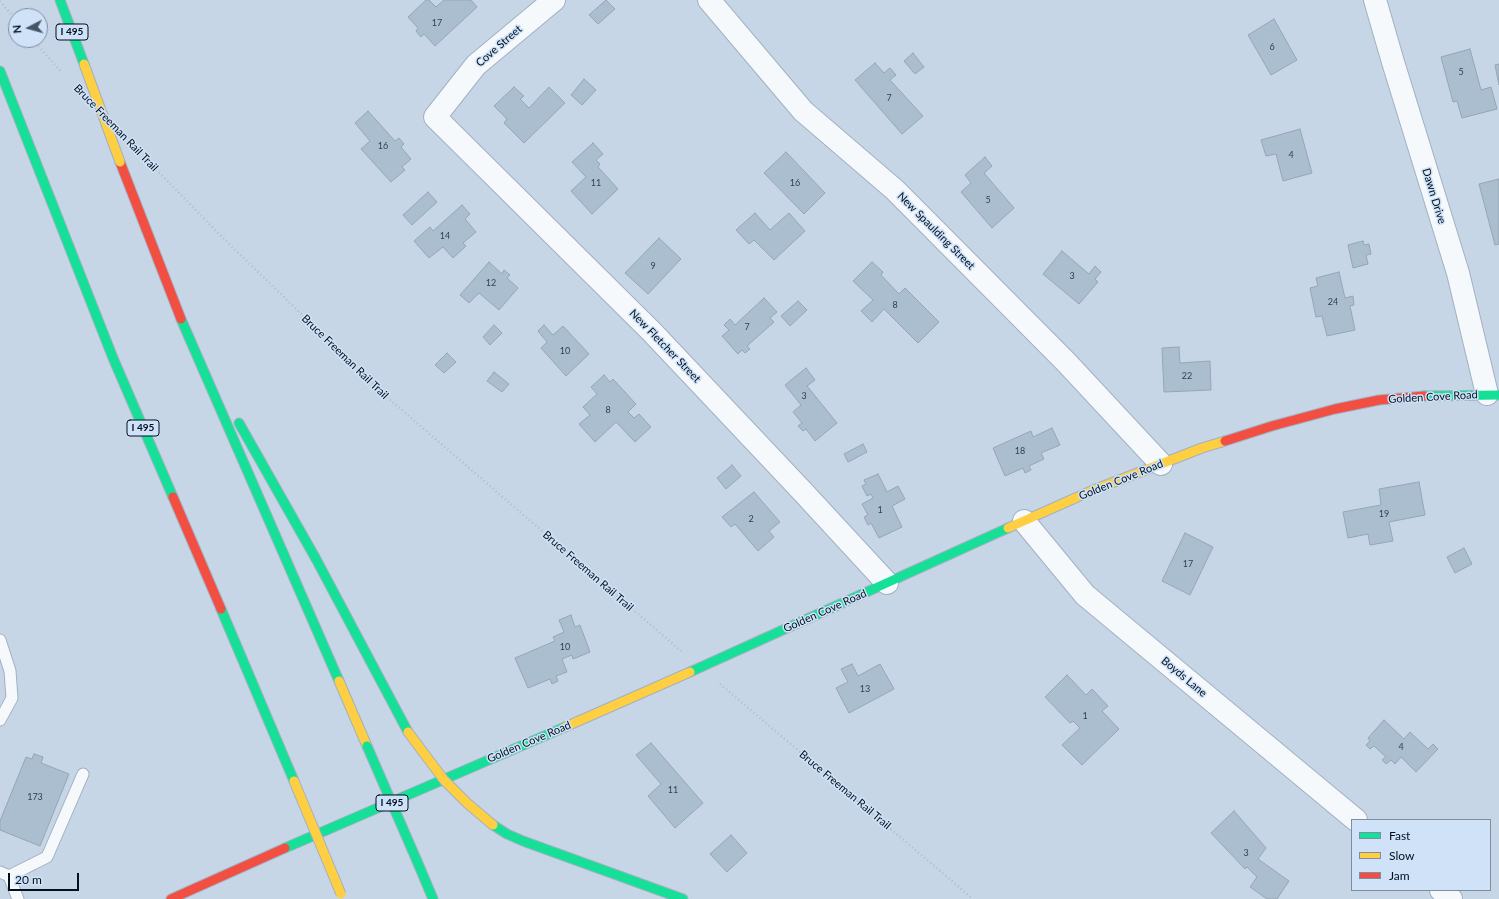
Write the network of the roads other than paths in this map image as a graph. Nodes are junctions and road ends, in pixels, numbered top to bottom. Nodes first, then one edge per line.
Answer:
1 (60, 0) edge
2 (554, 0) edge
3 (709, 0) edge
4 (1375, 0) edge
5 (0, 71) edge
6 (435, 117) joint
7 (181, 320) junction
8 (1493, 395) edge
9 (228, 402) dead end
10 (235, 416) dead end
11 (1162, 464) junction
12 (1024, 521) junction
13 (887, 583) junction
14 (0, 640) edge
15 (0, 720) edge
16 (83, 774) dead end
17 (1355, 819) edge
18 (5, 874) edge
19 (1442, 891) edge
20 (342, 896) edge
21 (18, 899) edge
22 (171, 899) edge
23 (433, 899) edge
24 (683, 899) edge
25 (1451, 899) edge

1 - 7 main road, I 495, bridge
2 - 6 street, Cove Street
3 - 11 street, New Spaulding Street
4 - 8 street, Dawn Drive
5 - 20 main road, I 495, bridge
6 - 13 street, New Fletcher Street
7 - 9 main road
7 - 23 main road, I 495, bridge
8 - 11 main road, Golden Cove Road
10 - 24 main road, bridge
11 - 12 main road, Golden Cove Road
12 - 13 main road, Golden Cove Road
12 - 17 street, Boyds Lane
13 - 22 main road, Golden Cove Road
14 - 15 lane
16 - 18 lane
18 - 21 lane
19 - 25 street

